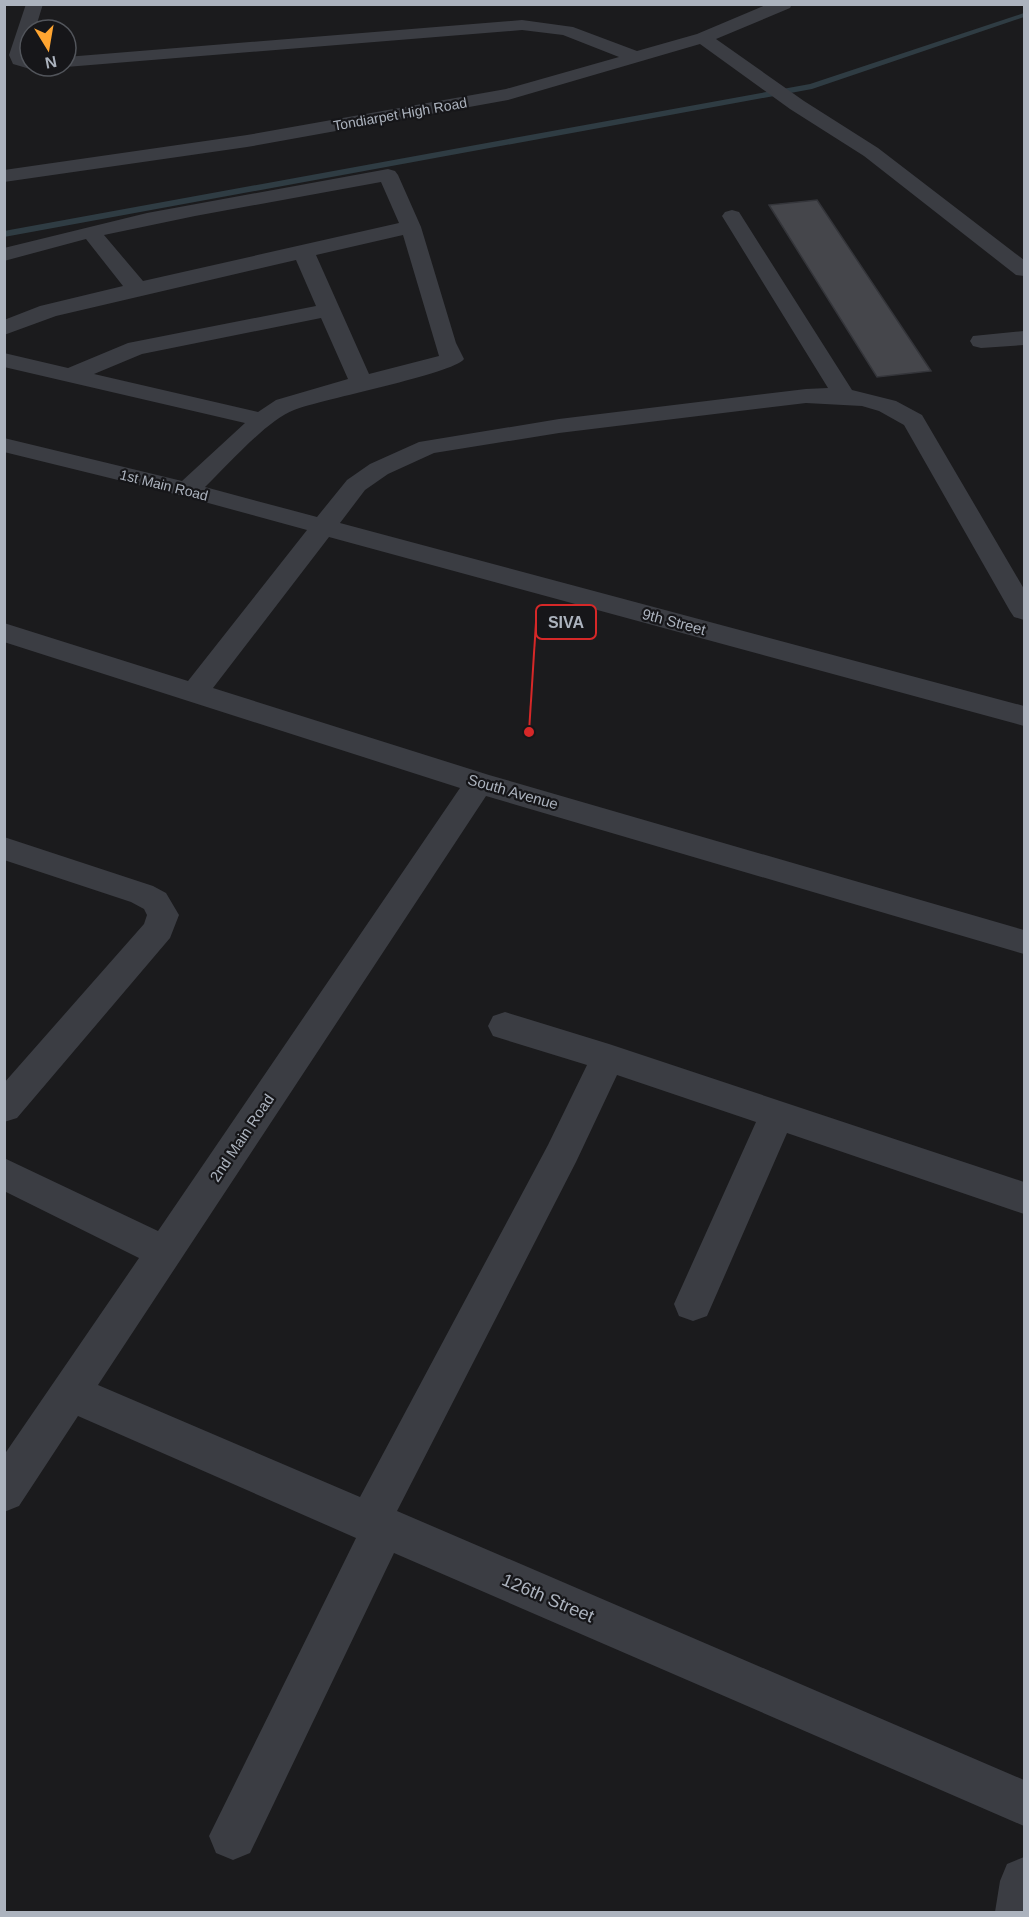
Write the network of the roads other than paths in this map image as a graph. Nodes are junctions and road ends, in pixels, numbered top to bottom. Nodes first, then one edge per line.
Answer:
1 (784, 4) edge
2 (714, 12) dead end
3 (727, 27) junction
4 (703, 38) junction
5 (634, 57) junction
6 (78, 61) edge
7 (4, 176) edge
8 (732, 216) dead end
9 (411, 227) junction
10 (91, 232) junction
11 (304, 253) junction
12 (4, 255) edge
13 (1024, 270) edge
14 (138, 290) junction
15 (329, 310) junction
16 (4, 328) edge
17 (1024, 338) edge
18 (981, 341) dead end
19 (4, 360) edge
20 (71, 375) junction
21 (361, 383) junction
22 (843, 394) junction
23 (262, 420) junction
24 (4, 445) edge
25 (187, 490) junction
26 (323, 528) junction
27 (1024, 611) edge
28 (4, 632) edge
29 (195, 692) junction
30 (1024, 716) edge
31 (479, 783) junction
32 (4, 848) edge
33 (1024, 942) edge
34 (505, 1026) dead end
35 (609, 1058) junction
36 (4, 1108) edge
37 (777, 1114) junction
38 (4, 1173) edge
39 (1024, 1198) edge
40 (165, 1253) junction
41 (693, 1304) dead end
42 (70, 1394) junction
43 (4, 1492) edge
44 (376, 1525) junction
45 (1024, 1803) edge
46 (233, 1836) dead end
47 (1024, 1881) edge
48 (1019, 1912) edge

1 - 3 street, Tondiarpet High Road
2 - 3 street
3 - 4 street, Tondiarpet High Road
4 - 5 street, Tondiarpet High Road
4 - 13 street
5 - 6 street
5 - 7 street, Tondiarpet High Road
8 - 22 street
9 - 10 street
9 - 11 street
9 - 21 street
10 - 12 street
10 - 14 street
11 - 14 street
11 - 15 street
14 - 16 street
15 - 20 street
15 - 21 street
17 - 18 street
19 - 20 street
20 - 23 street
21 - 23 street
22 - 26 street
22 - 27 street
23 - 25 street
24 - 25 street, 1st Main Road
25 - 26 street, 1st Main Road
26 - 29 street
26 - 30 street, 9th Street
28 - 29 street, South Avenue
29 - 31 street, South Avenue
31 - 33 street, South Avenue
31 - 40 street, 2nd Main Road
32 - 36 street
34 - 35 street
35 - 37 street
35 - 44 street
37 - 39 street
37 - 41 street
38 - 40 street
40 - 42 street, 2nd Main Road
42 - 43 street, 2nd Main Road
42 - 44 street, 126th Street
44 - 45 street, 126th Street
44 - 46 street
47 - 48 street

